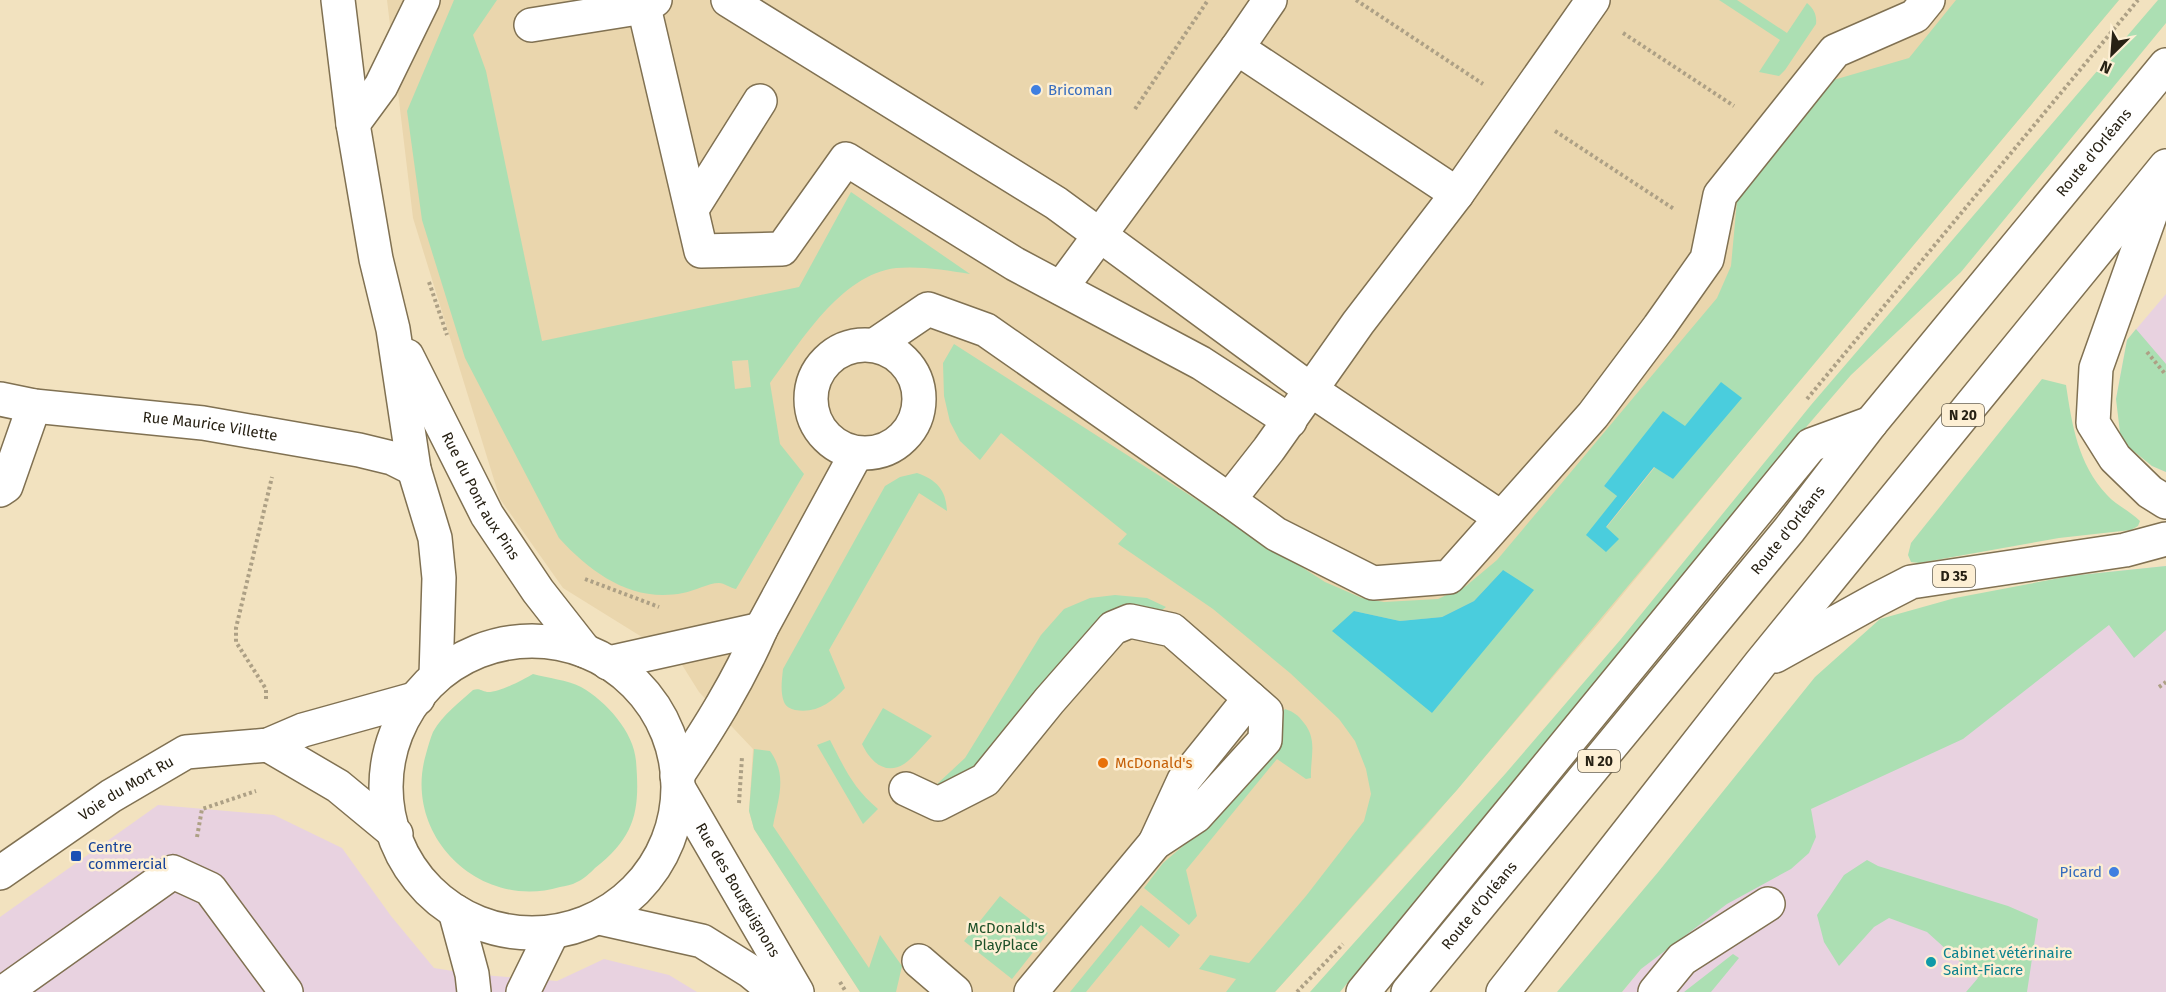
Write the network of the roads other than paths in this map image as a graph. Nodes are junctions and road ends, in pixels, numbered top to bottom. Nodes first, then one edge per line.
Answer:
1 (338, 0) edge
2 (423, 0) edge
3 (728, 0) edge
4 (1269, 0) edge
5 (1928, 0) edge
6 (647, 2) edge
7 (1590, 5) edge
8 (531, 25) dead end
9 (1237, 48) junction
10 (2166, 65) edge
11 (760, 101) dead end
12 (353, 124) junction
13 (2166, 166) edge
14 (2166, 171) edge
15 (1457, 194) junction
16 (692, 209) junction
17 (1101, 236) junction
18 (1061, 288) junction
19 (393, 329) junction
20 (875, 345) junction
21 (1311, 390) junction
22 (0, 399) edge
23 (34, 406) junction
24 (1290, 421) junction
25 (1871, 423) junction
26 (856, 454) junction
27 (414, 470) junction
28 (0, 490) edge
29 (1228, 500) junction
30 (2166, 502) edge
31 (1500, 517) junction
32 (2166, 539) edge
33 (760, 629) junction
34 (596, 657) junction
35 (1760, 664) junction
36 (427, 687) junction
37 (268, 745) junction
38 (678, 782) junction
39 (906, 789) dead end
40 (396, 834) junction
41 (0, 873) edge
42 (1768, 904) dead end
43 (455, 911) junction
44 (599, 918) junction
45 (552, 933) junction
46 (919, 961) dead end
47 (4, 992) edge
48 (286, 992) edge
49 (474, 992) edge
50 (523, 992) edge
51 (776, 992) edge
52 (797, 992) edge
53 (955, 992) edge
54 (1031, 992) edge
55 (1364, 992) edge
56 (1408, 992) edge
57 (1503, 992) edge
58 (1655, 992) edge

1 - 12 street, Rue du Pont aux Pins
2 - 12 street
3 - 17 street
4 - 9 street
5 - 31 street
6 - 8 street
6 - 16 street
7 - 15 street
9 - 15 street
9 - 17 street
10 - 25 street, Route d'Orléans / N 20
11 - 16 street
12 - 19 street, Rue du Pont aux Pins
13 - 35 street, N 20
14 - 30 street
15 - 21 street
16 - 18 street
17 - 18 street
17 - 21 street
18 - 24 street
19 - 27 street, Rue du Pont aux Pins
19 - 34 street, Rue du Pont aux Pins
20 - 26 street
20 - 26 street
20 - 29 street
21 - 24 street
21 - 31 street
22 - 23 street, Rue Maurice Villette
23 - 27 street, Rue Maurice Villette
23 - 28 street
24 - 29 street
25 - 55 street
25 - 56 street, Route d'Orléans / N 20
26 - 33 street
27 - 36 street, Rue du Pont aux Pins
29 - 31 street
32 - 35 street, D 35
33 - 34 street
33 - 38 street
34 - 36 street
34 - 38 street
35 - 57 street, N 20
36 - 37 street, Voie du Mort Ru
36 - 40 street
37 - 40 street
37 - 41 street, Voie du Mort Ru
38 - 44 street
38 - 52 street, Rue des Bourguignons
39 - 54 street
40 - 43 street
42 - 58 street
43 - 45 street
43 - 49 street
44 - 45 street
44 - 51 street, Rue des Bourguignons
45 - 50 street
46 - 53 street
47 - 48 street

